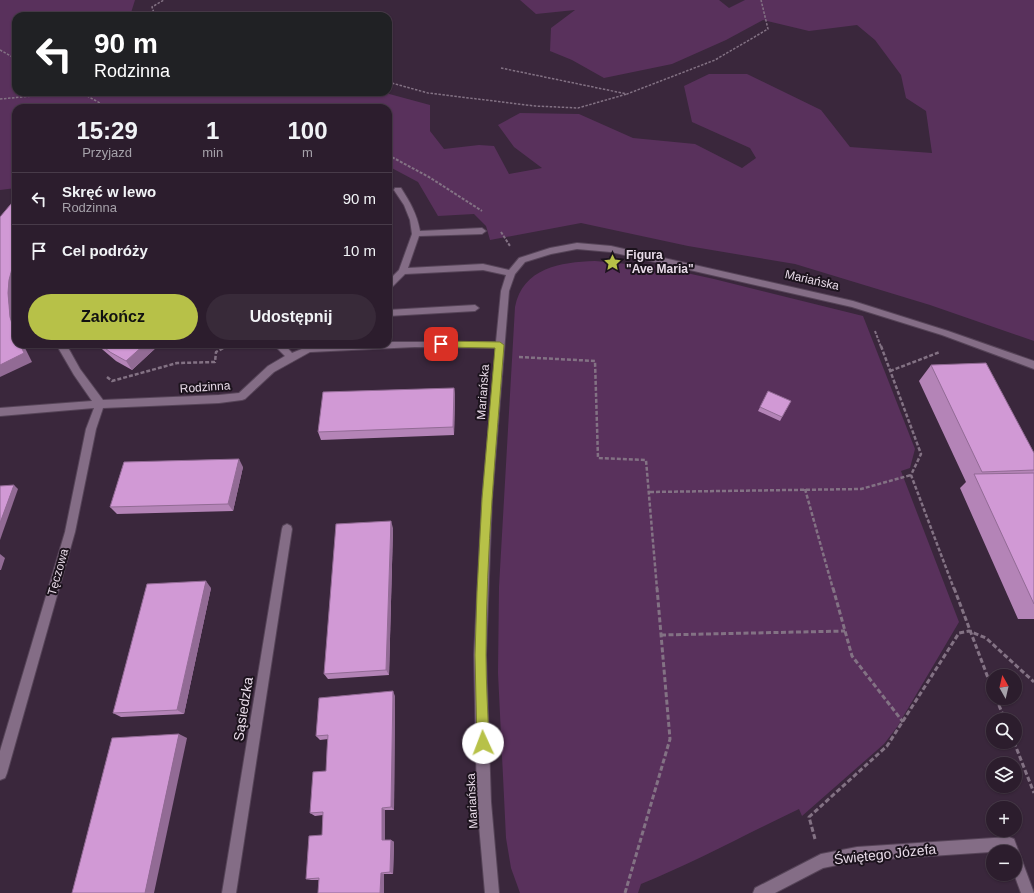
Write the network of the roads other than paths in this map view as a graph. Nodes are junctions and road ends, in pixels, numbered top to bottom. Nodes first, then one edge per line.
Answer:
1 (398, 190) dead end
2 (482, 231) dead end
3 (416, 234) junction
4 (403, 271) junction
5 (511, 273) junction
6 (392, 282) edge
7 (475, 308) dead end
8 (392, 313) edge
9 (392, 345) edge
10 (500, 345) junction
11 (63, 348) edge
12 (282, 348) edge
13 (323, 348) edge
14 (291, 357) junction
15 (1034, 365) edge
16 (100, 404) junction
17 (0, 412) edge
18 (287, 529) dead end
19 (0, 773) edge
20 (994, 845) edge
21 (1009, 845) edge
22 (986, 846) edge
23 (1022, 877) edge
24 (228, 893) edge
25 (492, 893) edge
26 (760, 893) edge
27 (1028, 893) edge

1 - 3 street
2 - 3 street
3 - 4 street
4 - 5 street
4 - 6 street
5 - 10 street, Mariańska
5 - 15 street, Mariańska
7 - 8 street
9 - 10 street, Rodzinna
10 - 25 street, Mariańska
11 - 16 street
12 - 14 street
13 - 14 street, Rodzinna
14 - 16 street, Rodzinna
16 - 17 street
16 - 19 street, Tęczowa
18 - 24 street, Sąsiedzka
20 - 21 street, Świętego Józefa
22 - 26 street, Świętego Józefa
23 - 27 street

